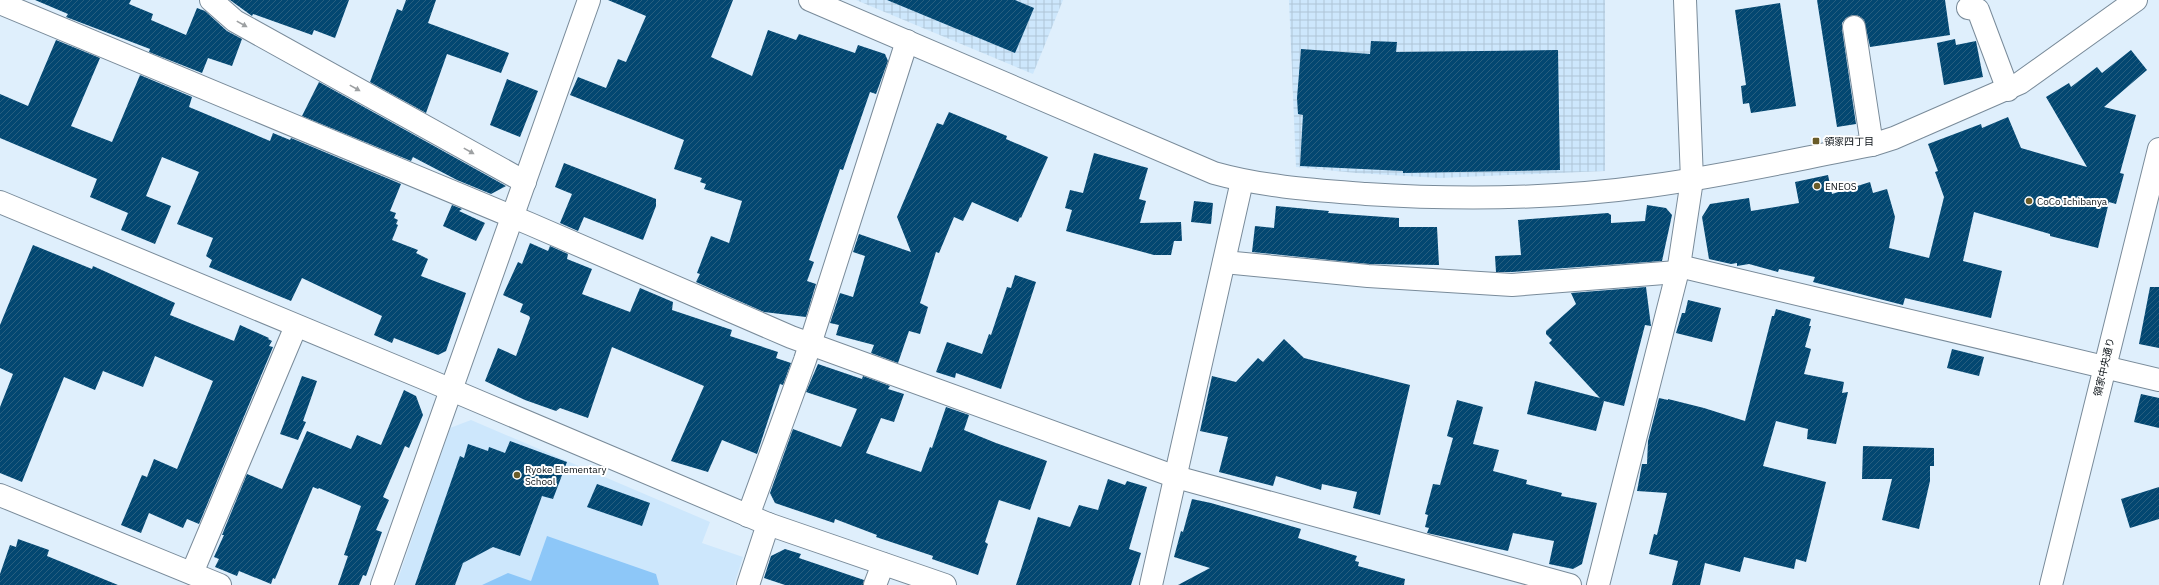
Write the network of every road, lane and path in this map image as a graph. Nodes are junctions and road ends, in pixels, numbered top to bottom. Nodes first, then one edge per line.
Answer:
1 (211, 0) edge
2 (589, 0) edge
3 (810, 0) edge
4 (1685, 0) edge
5 (2136, 0) edge
6 (0, 3) edge
7 (1968, 8) dead end
8 (1854, 28) dead end
9 (907, 41) junction
10 (2008, 90) junction
11 (1872, 145) junction
12 (2159, 149) edge
13 (1692, 180) junction
14 (1242, 181) junction
15 (525, 182) junction
16 (0, 202) edge
17 (513, 217) junction
18 (1224, 262) junction
19 (1678, 269) junction
20 (296, 326) junction
21 (809, 343) junction
22 (2104, 368) junction
23 (2159, 380) edge
24 (450, 389) junction
25 (1176, 477) junction
26 (0, 495) edge
27 (748, 516) junction
28 (768, 524) junction
29 (883, 564) junction
30 (192, 573) junction
31 (220, 585) edge
32 (382, 585) edge
33 (748, 585) edge
34 (875, 585) edge
35 (945, 585) edge
36 (1151, 585) edge
37 (1570, 585) edge
38 (1598, 585) edge
39 (2051, 585) edge

1 -> 15 street
2 - 15 street
3 - 9 street
4 - 13 street
5 - 10 street
6 - 17 street
7 - 10 street
8 - 11 street
9 - 14 street
9 - 21 street
10 - 11 street
11 - 13 street
12 - 22 street, 領家中央通り
13 - 14 street
13 - 19 street
14 - 18 street
15 - 17 street
16 - 20 street
17 - 21 street
17 - 24 street
18 - 19 street
18 - 25 street
19 - 22 street
19 - 38 street
20 - 24 street
20 - 30 street
21 - 25 street
21 - 27 street
22 - 23 street
22 - 39 street, 領家中央通り
24 - 27 street
24 - 32 street
25 - 36 street
25 - 37 street
26 - 30 street
27 - 28 street
28 - 29 street
28 - 33 street
29 - 34 street
29 - 35 street
30 - 31 street

